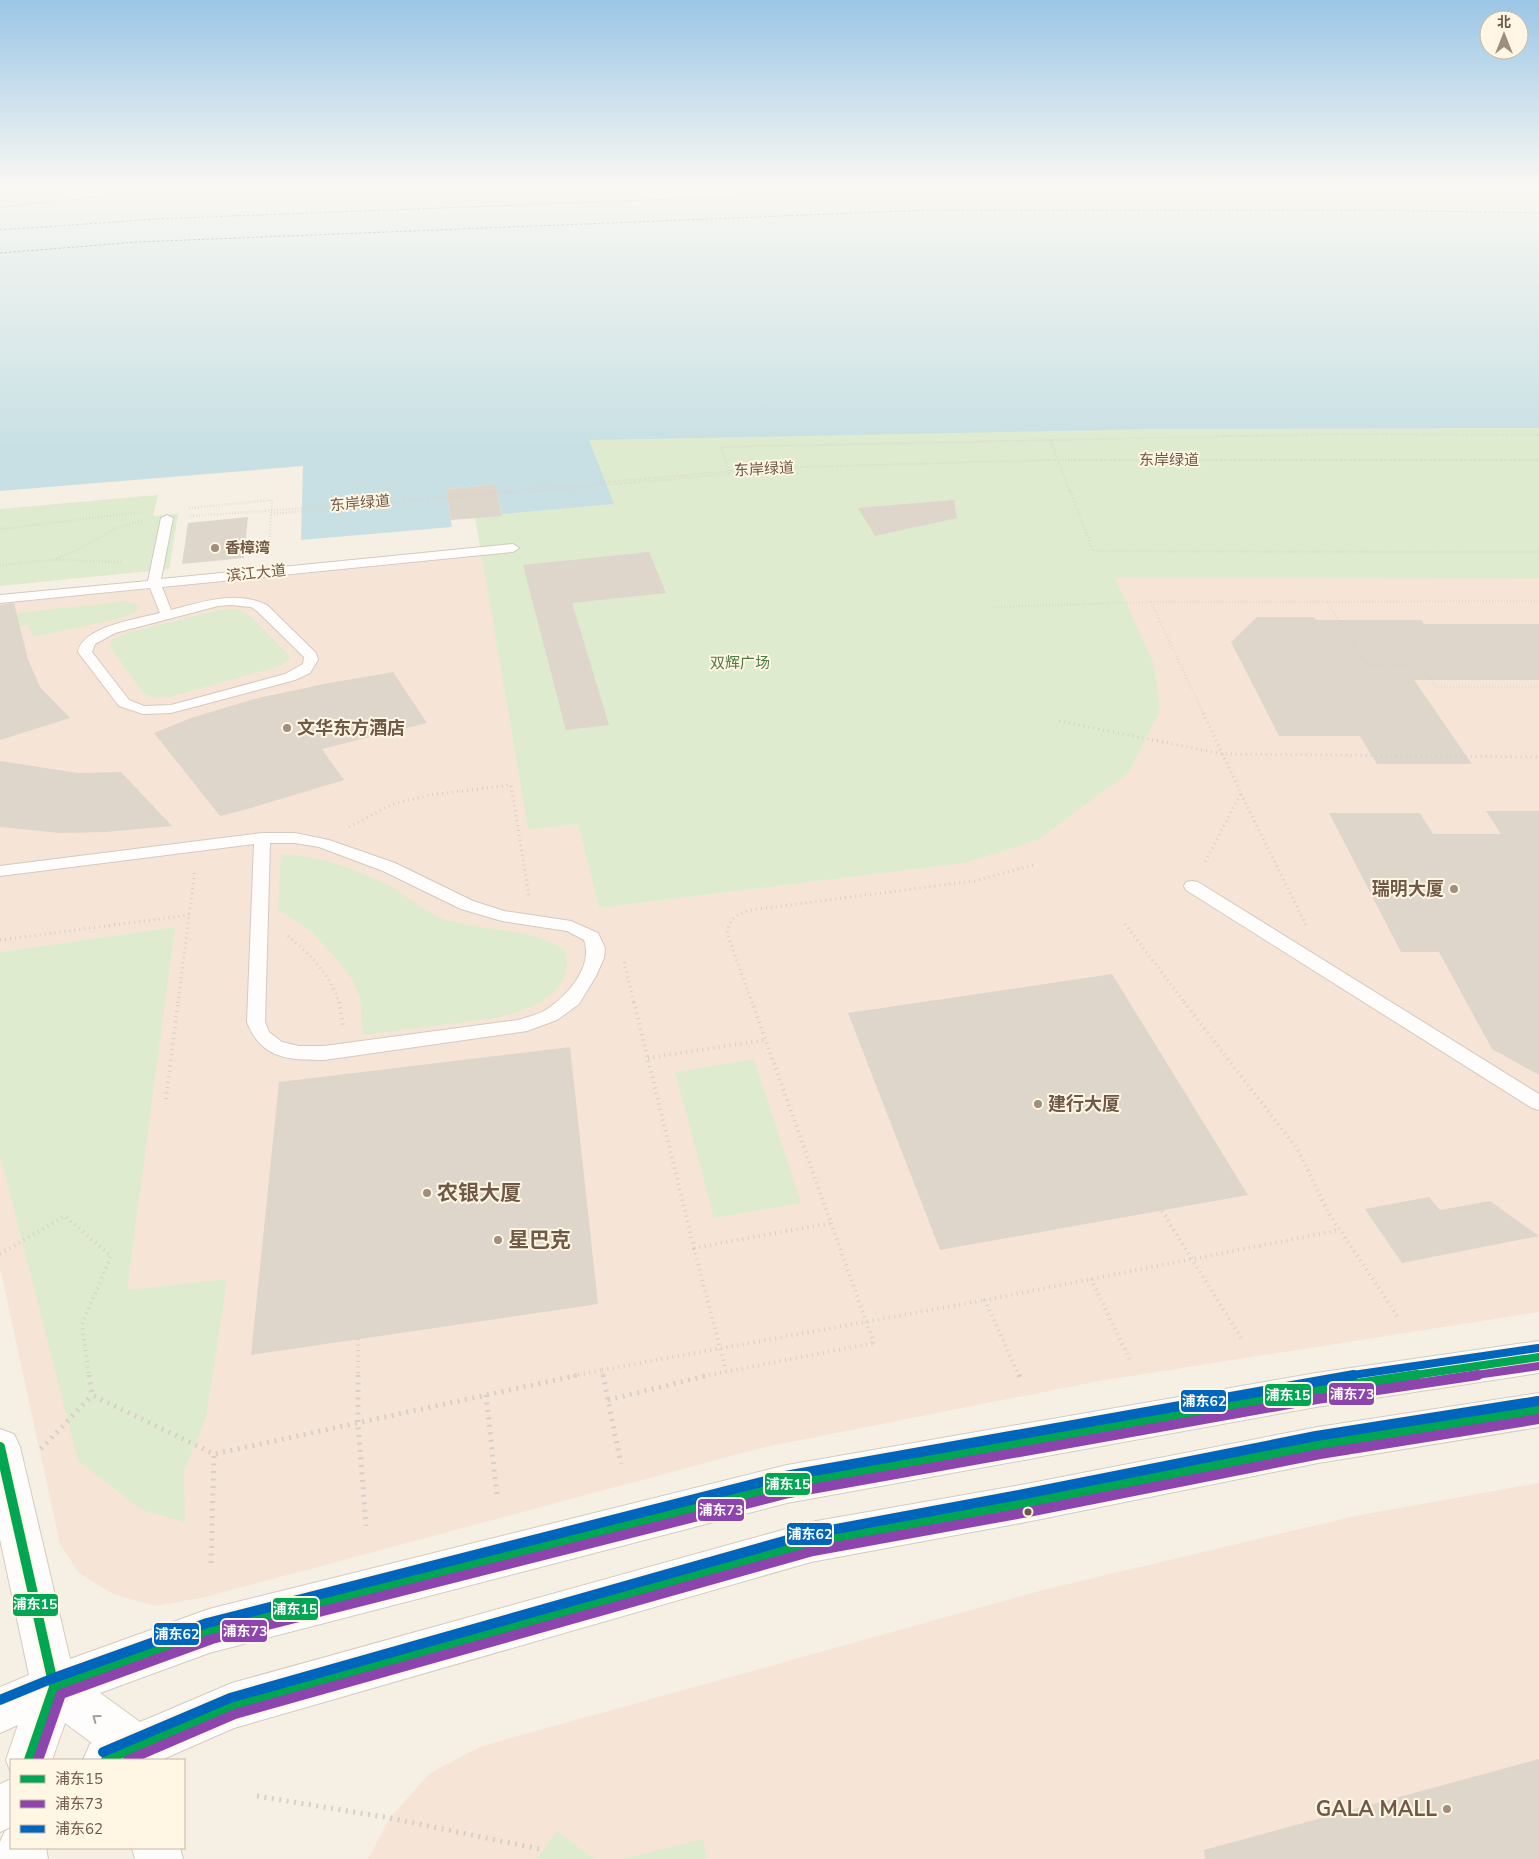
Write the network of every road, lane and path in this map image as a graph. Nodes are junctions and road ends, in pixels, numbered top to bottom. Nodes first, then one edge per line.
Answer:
1 (1539, 434) edge
2 (1050, 440) junction
3 (1539, 460) edge
4 (728, 471) junction
5 (497, 493) junction
6 (447, 497) junction
7 (184, 508) dead end
8 (145, 512) dead end
9 (271, 514) junction
10 (167, 518) junction
11 (0, 529) edge
12 (513, 548) dead end
13 (1539, 552) edge
14 (53, 560) junction
15 (159, 560) junction
16 (0, 565) edge
17 (269, 572) junction
18 (154, 583) junction
19 (0, 599) edge
20 (1539, 601) edge
21 (1151, 602) junction
22 (1327, 602) junction
23 (995, 607) dead end
24 (167, 615) junction
25 (1539, 687) edge
26 (1059, 722) dead end
27 (1222, 754) junction
28 (1539, 756) edge
29 (1241, 793) junction
30 (262, 838) junction
31 (323, 843) junction
32 (198, 846) junction
33 (1037, 864) dead end
34 (0, 871) edge
35 (1192, 886) joint
36 (530, 903) dead end
37 (189, 915) junction
38 (260, 916) junction
39 (1126, 924) dead end
40 (592, 937) junction
41 (0, 940) edge
42 (1330, 973) junction
43 (766, 1040) junction
44 (345, 1050) junction
45 (648, 1058) junction
46 (166, 1099) dead end
47 (1539, 1103) edge
48 (1162, 1211) dead end
49 (831, 1223) junction
50 (1340, 1230) junction
51 (694, 1248) junction
52 (0, 1254) edge
53 (1192, 1259) junction
54 (1091, 1279) junction
55 (985, 1300) junction
56 (1398, 1317) dead end
57 (358, 1339) dead end
58 (1243, 1341) dead end
59 (1539, 1358) edge
60 (1130, 1360) dead end
61 (602, 1370) junction
62 (726, 1371) junction
63 (1021, 1380) dead end
64 (92, 1395) junction
65 (486, 1395) junction
66 (608, 1400) junction
67 (1539, 1410) edge
68 (358, 1423) junction
69 (214, 1454) junction
70 (621, 1464) dead end
71 (4, 1466) edge
72 (497, 1495) dead end
73 (366, 1526) dead end
74 (211, 1563) dead end
75 (54, 1687) junction
76 (0, 1710) edge
77 (127, 1756) edge
78 (29, 1759) edge
79 (257, 1796) dead end
80 (544, 1850) dead end

1 - 2 path
2 - 4 path
2 - 13 path
3 - 4 path, 东岸绿道, bridge
4 - 5 path, 东岸绿道
4 - 5 path
5 - 6 path
6 - 9 path, bridge
6 - 10 path, 东岸绿道, bridge
7 - 9 path
8 - 11 path
9 - 17 path
10 - 14 path, 东岸绿道
10 - 15 lane
12 - 17 lane, 滨江大道
14 - 15 path
14 - 16 path, 东岸绿道
15 - 18 lane
17 - 18 lane, 滨江大道
18 - 19 lane, 滨江大道
18 - 24 lane
20 - 22 path
21 - 22 path
21 - 23 path
21 - 27 path
22 - 25 path
24 - 24 lane
26 - 27 path
27 - 28 path
27 - 29 path
29 - 35 path
29 - 42 path
30 - 31 lane
30 - 32 lane
30 - 38 lane
31 - 36 path
31 - 40 lane
32 - 34 lane
32 - 37 path
33 - 43 path
35 - 42 lane
37 - 41 path
37 - 46 path
38 - 44 path
38 - 44 lane
39 - 50 path
40 - 44 lane
40 - 45 path
42 - 47 lane
43 - 45 path
43 - 49 path
45 - 51 path
48 - 53 path
49 - 51 path
49 - 62 path, bridge
50 - 53 path
50 - 56 path
51 - 62 path, bridge
52 - 64 path
53 - 54 path
53 - 58 path
54 - 55 path
54 - 60 path
55 - 61 path
55 - 63 path
57 - 68 path
59 - 75 main road
61 - 65 path
61 - 66 path
62 - 66 path
64 - 69 path
64 - 71 path
65 - 68 path
65 - 72 path
66 - 70 path
67 - 77 main road
68 - 69 path
68 - 73 path
69 - 74 path
71 - 75 main road
75 - 76 main road
77 -> 75 main road
75 - 78 main road
79 - 80 path

